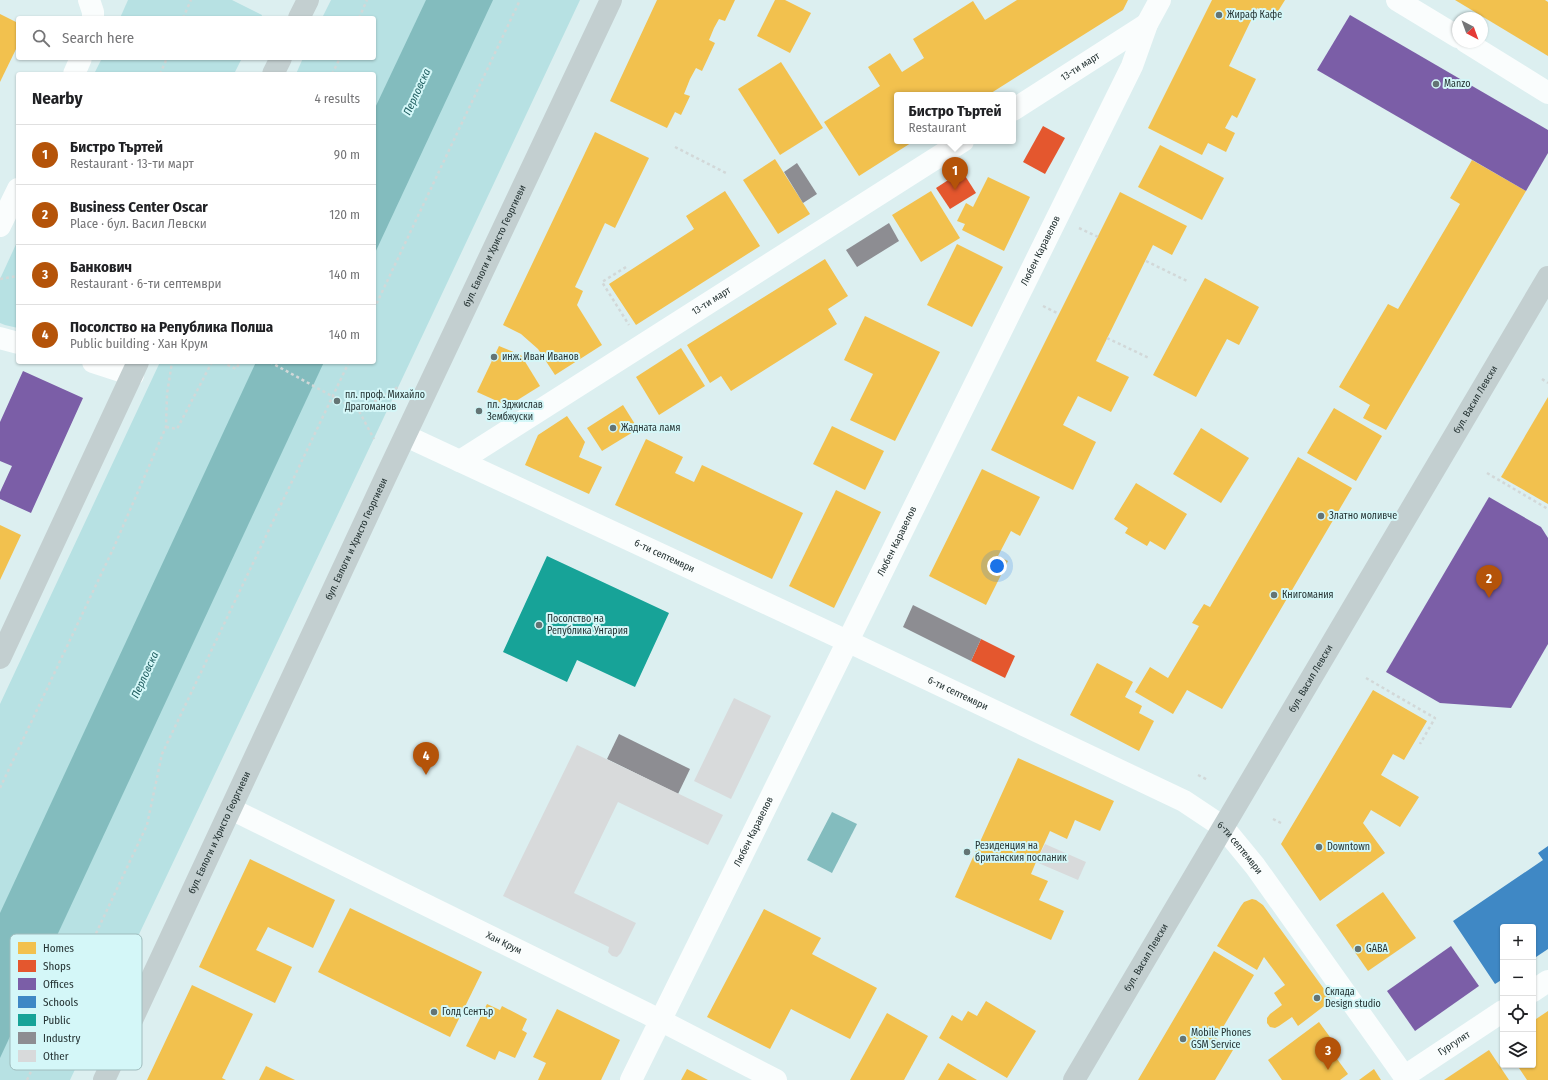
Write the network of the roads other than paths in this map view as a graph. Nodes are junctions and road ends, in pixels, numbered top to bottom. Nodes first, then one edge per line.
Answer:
1 (90, 0) edge
2 (308, 0) edge
3 (611, 0) edge
4 (1160, 0) edge
5 (1411, 4) edge
6 (93, 16) edge
7 (300, 16) edge
8 (1147, 24) junction
9 (1452, 33) edge
10 (1476, 48) edge
11 (80, 60) edge
12 (280, 60) edge
13 (75, 72) edge
14 (274, 72) edge
15 (1548, 93) edge
16 (1016, 108) edge
17 (959, 144) edge
18 (16, 193) edge
19 (0, 226) edge
20 (1548, 277) edge
21 (0, 338) edge
22 (16, 342) edge
23 (107, 364) edge
24 (136, 368) edge
25 (406, 436) junction
26 (460, 461) junction
27 (847, 641) junction
28 (0, 658) edge
29 (230, 809) junction
30 (1223, 827) junction
31 (1548, 981) edge
32 (1536, 989) edge
33 (142, 998) edge
34 (1500, 1013) edge
35 (661, 1020) junction
36 (109, 1070) edge
37 (1406, 1078) edge
38 (104, 1080) edge
39 (631, 1080) edge
40 (776, 1080) edge
41 (1074, 1080) edge

1 - 6 street
2 - 7 main road
3 - 25 main road, бул. Евлоги и Христо Георгиеви
4 - 8 street, Любен Каравелов
5 - 9 street
8 - 16 street, 13-ти март
8 - 27 street, Любен Каравелов
10 - 15 street
11 - 13 street
12 - 14 main road
17 - 26 street, 13-ти март
18 - 19 street
20 - 30 main road, бул. Васил Левски
21 - 22 street
23 - 24 street
24 - 28 main road
25 - 26 street, 6-ти септември
25 - 29 main road, бул. Евлоги и Христо Георгиеви
26 - 27 street, 6-ти септември
27 - 30 street, 6-ти септември
27 - 35 street, Любен Каравелов
29 - 33 main road, бул. Евлоги и Христо Георгиеви
29 - 35 street, Хан Крум
30 - 37 street, 6-ти септември
30 - 41 main road, бул. Васил Левски
31 - 32 street
34 - 37 street, Гургулят
35 - 39 street, Любен Каравелов
35 - 40 street, Хан Крум
36 - 38 main road, бул. Евлоги и Христо Георгиеви

